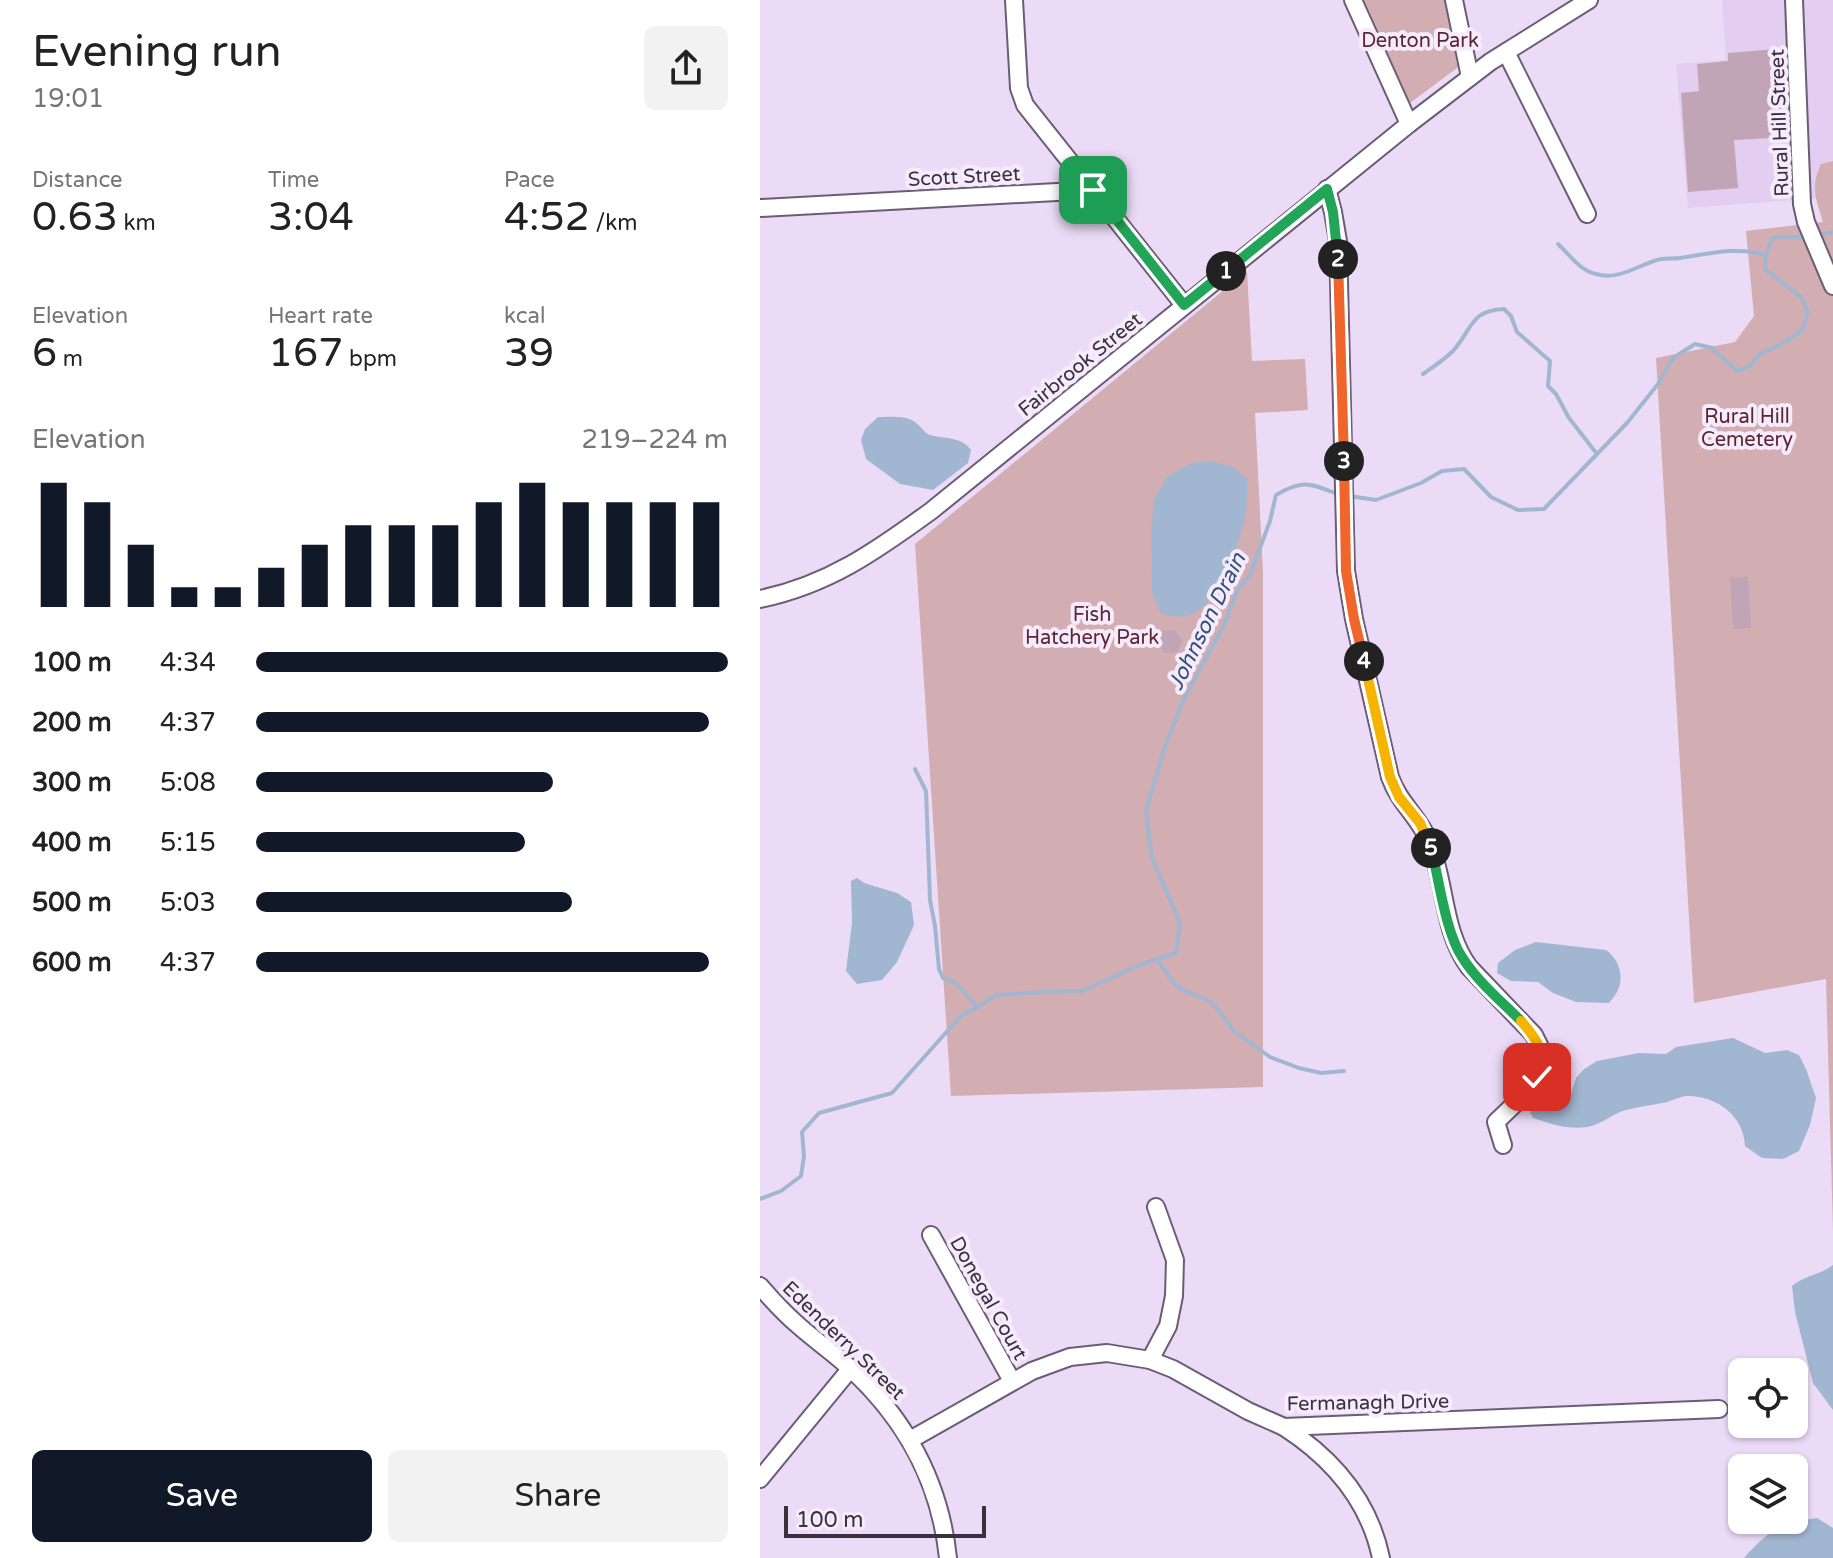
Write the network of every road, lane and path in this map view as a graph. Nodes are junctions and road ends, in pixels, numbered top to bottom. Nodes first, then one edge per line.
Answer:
1 (1014, 0) edge
2 (1353, 0) edge
3 (1454, 0) edge
4 (1589, 0) edge
5 (1794, 0) edge
6 (1506, 52) junction
7 (1470, 77) junction
8 (1409, 124) junction
9 (1327, 189) junction
10 (1093, 190) junction
11 (760, 208) edge
12 (1587, 214) dead end
13 (1833, 286) edge
14 (1184, 305) junction
15 (760, 599) edge
16 (1503, 1145) dead end
17 (1156, 1207) dead end
18 (931, 1235) dead end
19 (760, 1286) edge
20 (1150, 1360) junction
21 (851, 1368) junction
22 (1012, 1381) junction
23 (1719, 1409) dead end
24 (1284, 1427) junction
25 (910, 1440) junction
26 (760, 1479) edge
27 (948, 1558) edge
28 (1381, 1558) edge

1 - 10 street
2 - 8 street
3 - 7 street
4 - 6 street, Fairbrook Street
5 - 13 street, Rural Hill Street
6 - 7 street, Fairbrook Street
6 - 12 street
7 - 8 street, Fairbrook Street
8 - 9 street, Fairbrook Street
9 - 14 street, Fairbrook Street
9 - 16 street
10 - 11 street, Scott Street
10 - 14 street
14 - 15 street, Fairbrook Street
17 - 20 street
18 - 22 street, Donegal Court
19 - 21 street, Edenderry Street
20 - 22 street, Fermanagh Drive
20 - 24 street, Fermanagh Drive
21 - 25 street, Edenderry Street
21 - 26 street
22 - 25 street, Fermanagh Drive
23 - 24 street, Fermanagh Drive
24 - 28 street
25 - 27 street, Edenderry Street

